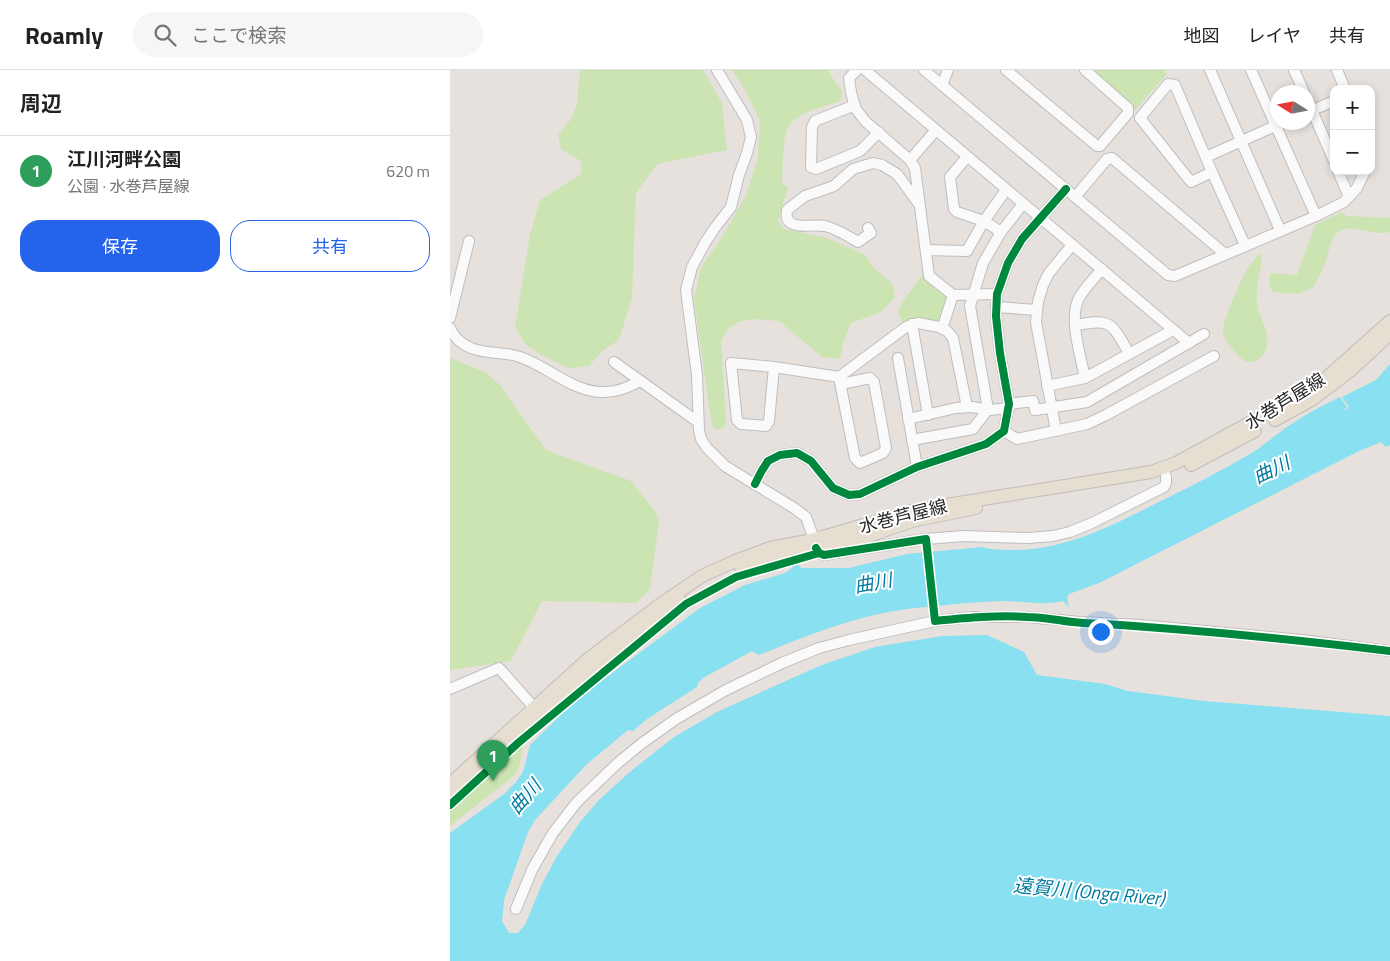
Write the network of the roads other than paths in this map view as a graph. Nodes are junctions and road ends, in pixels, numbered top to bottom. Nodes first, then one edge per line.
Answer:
1 (717, 70) edge
2 (858, 70) edge
3 (865, 70) edge
4 (924, 70) edge
5 (948, 70) edge
6 (1006, 70) edge
7 (1085, 70) edge
8 (1210, 70) edge
9 (1251, 70) edge
10 (1294, 70) edge
11 (1337, 70) edge
12 (942, 85) junction
13 (1301, 85) edge
14 (1343, 85) edge
15 (1330, 102) edge
16 (855, 105) junction
17 (1270, 105) edge
18 (1315, 106) edge
19 (1315, 121) edge
20 (1270, 129) edge
21 (936, 130) junction
22 (1282, 130) edge
23 (879, 132) junction
24 (1241, 142) junction
25 (1330, 153) edge
26 (967, 157) junction
27 (1206, 157) junction
28 (910, 160) junction
29 (1212, 172) junction
30 (1340, 175) edge
31 (1363, 175) edge
32 (1006, 190) junction
33 (1066, 190) junction
34 (1075, 197) junction
35 (1350, 197) junction
36 (1023, 204) junction
37 (919, 205) junction
38 (1316, 216) junction
39 (1040, 218) junction
40 (984, 221) junction
41 (868, 228) dead end
42 (1280, 230) junction
43 (1001, 232) junction
44 (469, 242) dead end
45 (1072, 245) junction
46 (1245, 245) junction
47 (926, 250) junction
48 (1225, 254) junction
49 (1102, 269) junction
50 (997, 294) junction
51 (953, 295) junction
52 (974, 295) junction
53 (996, 307) junction
54 (1037, 310) junction
55 (450, 318) edge
56 (1390, 321) edge
57 (912, 324) junction
58 (1076, 325) junction
59 (450, 328) edge
60 (942, 329) junction
61 (1173, 330) junction
62 (1204, 334) dead end
63 (1390, 334) edge
64 (1189, 343) junction
65 (1129, 353) junction
66 (1214, 356) dead end
67 (898, 358) dead end
68 (614, 362) dead end
69 (774, 367) junction
70 (1085, 378) junction
71 (640, 381) junction
72 (840, 381) junction
73 (1048, 386) junction
74 (1009, 406) junction
75 (967, 407) junction
76 (1052, 408) junction
77 (988, 409) junction
78 (928, 415) junction
79 (908, 419) junction
80 (698, 422) junction
81 (1004, 431) junction
82 (1056, 431) junction
83 (912, 440) junction
84 (917, 467) junction
85 (1166, 476) junction
86 (755, 484) junction
87 (815, 544) junction
88 (1390, 651) edge
89 (450, 689) edge
90 (536, 711) junction
91 (468, 773) junction
92 (450, 784) edge
93 (450, 796) edge
94 (516, 909) dead end

1 - 80 street
2 - 16 street
3 - 21 street
4 - 12 street
5 - 12 street
6 - 7 street
8 - 24 street
9 - 17 street
10 - 13 street
11 - 14 street
12 - 33 street
15 - 18 street
16 - 23 street
16 - 23 street
19 - 25 street
20 - 24 street
21 - 26 street
21 - 28 street
22 - 38 street
23 - 28 street
24 - 27 street
24 - 42 street
26 - 32 street
26 - 40 street
27 - 29 street
27 - 29 street
28 - 37 street
29 - 46 street
30 - 35 street
31 - 35 street
32 - 36 street
32 - 40 street
33 - 34 street
33 - 39 street
34 - 48 street
34 - 48 street
35 - 38 street
36 - 39 street
36 - 43 street
37 - 41 street
37 - 47 street
38 - 42 street
39 - 45 street
39 - 50 street
40 - 43 street
40 - 47 street
42 - 46 street
43 - 52 street
44 - 55 street
45 - 49 street
45 - 54 street
46 - 48 street
47 - 51 street
49 - 58 street
49 - 61 street
50 - 52 street
50 - 53 street
51 - 52 street
51 - 60 street
52 - 77 street
53 - 54 street
53 - 74 street
54 - 73 street
56 - 87 main road, 水巻芦屋線
57 - 60 street
57 - 72 street
57 - 78 street
58 - 65 street
58 - 70 street
59 - 71 street
60 - 75 street
61 - 64 street
61 - 65 street
62 - 64 street
63 - 85 main road, 水巻芦屋線
64 - 76 street
65 - 70 street
66 - 82 street
67 - 79 street
68 - 71 street
69 - 69 street
69 - 72 street
70 - 73 street
71 - 80 street
72 - 72 street
73 - 76 street
74 - 76 street
74 - 77 street
74 - 81 street
75 - 77 street
75 - 78 street
76 - 82 street
77 - 83 street
78 - 79 street
79 - 83 street
80 - 86 street
81 - 82 street
81 - 84 street
83 - 84 street
84 - 86 street
85 - 87 main road, 水巻芦屋線
85 - 87 street
86 - 87 street
87 - 90 main road, 水巻芦屋線
88 - 94 street
89 - 90 street
90 - 91 main road, 水巻芦屋線
91 - 92 main road, 水巻芦屋線
91 - 93 main road, 水巻芦屋線

